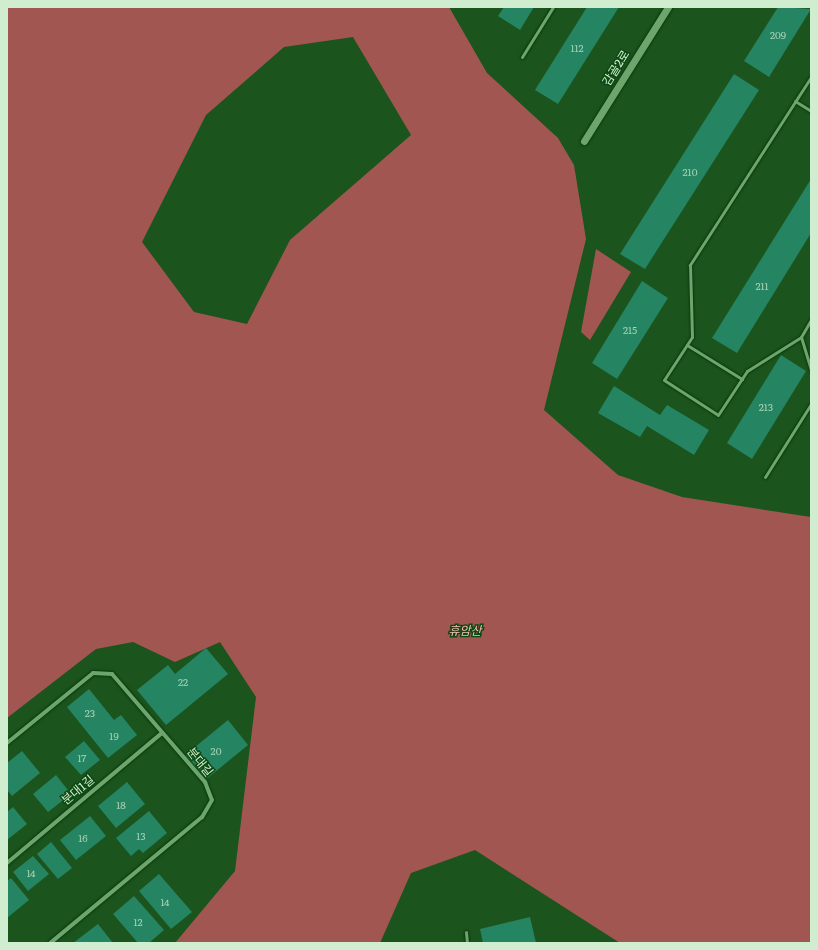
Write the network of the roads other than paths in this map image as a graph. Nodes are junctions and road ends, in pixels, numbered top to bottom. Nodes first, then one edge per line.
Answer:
1 (553, 7) edge
2 (668, 7) edge
3 (522, 57) dead end
4 (811, 77) edge
5 (795, 101) junction
6 (811, 111) edge
7 (584, 141) dead end
8 (811, 320) edge
9 (800, 337) junction
10 (687, 345) junction
11 (811, 370) edge
12 (742, 379) junction
13 (811, 404) edge
14 (765, 476) dead end
15 (162, 733) junction
16 (7, 743) edge
17 (7, 863) edge
18 (466, 932) dead end
19 (50, 943) edge
20 (467, 943) edge

1 - 3 lane
2 - 7 street, 감골2로
4 - 5 lane
5 - 6 lane
5 - 10 lane
8 - 9 lane
9 - 11 lane
9 - 12 lane
10 - 12 lane
10 - 12 lane
13 - 14 lane
15 - 16 street, 분대길
15 - 17 street, 분대1길
15 - 19 street, 분대길
18 - 20 lane

